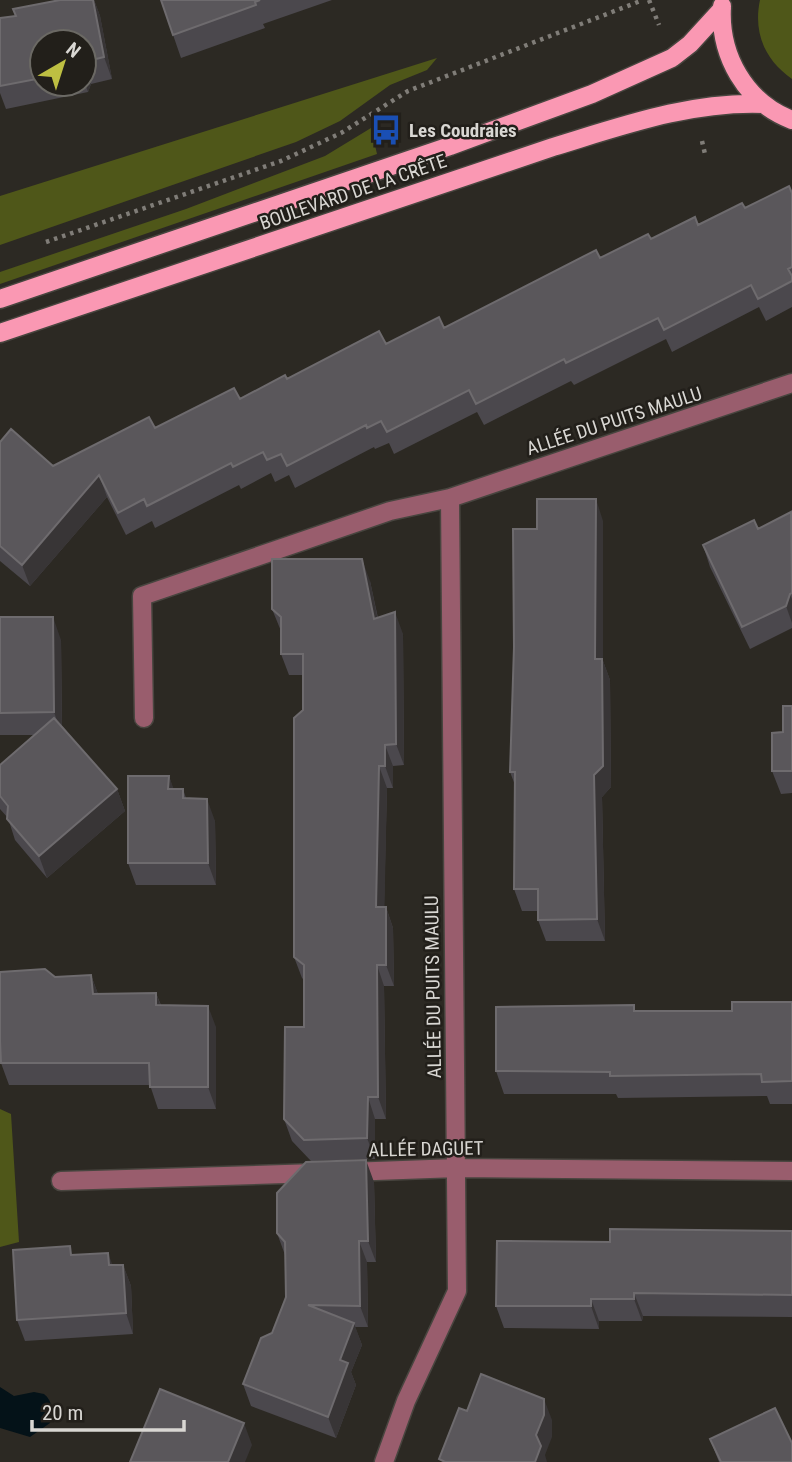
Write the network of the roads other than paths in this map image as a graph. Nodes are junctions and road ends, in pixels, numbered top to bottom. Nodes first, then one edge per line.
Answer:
1 (722, 5) edge
2 (764, 104) junction
3 (792, 120) edge
4 (0, 299) edge
5 (0, 333) edge
6 (792, 383) edge
7 (450, 498) junction
8 (144, 718) dead end
9 (457, 1168) junction
10 (792, 1171) edge
11 (61, 1181) dead end
12 (384, 1462) edge

1 - 2 main road, BOULEVARD DE LA CRÊTE
1 - 4 main road, BOULEVARD DE LA CRÊTE
2 - 3 main road, BOULEVARD DE LA CRÊTE
2 - 5 main road, BOULEVARD DE LA CRÊTE
6 - 7 street, ALLÉE DU PUITS MAULU
7 - 8 street, ALLÉE DU PUITS MAULU
7 - 9 street, ALLÉE DU PUITS MAULU
9 - 10 street, ALLÉE DAGUET
9 - 11 street, ALLÉE DAGUET
9 - 12 street, ALLÉE DU PUITS MAULU

